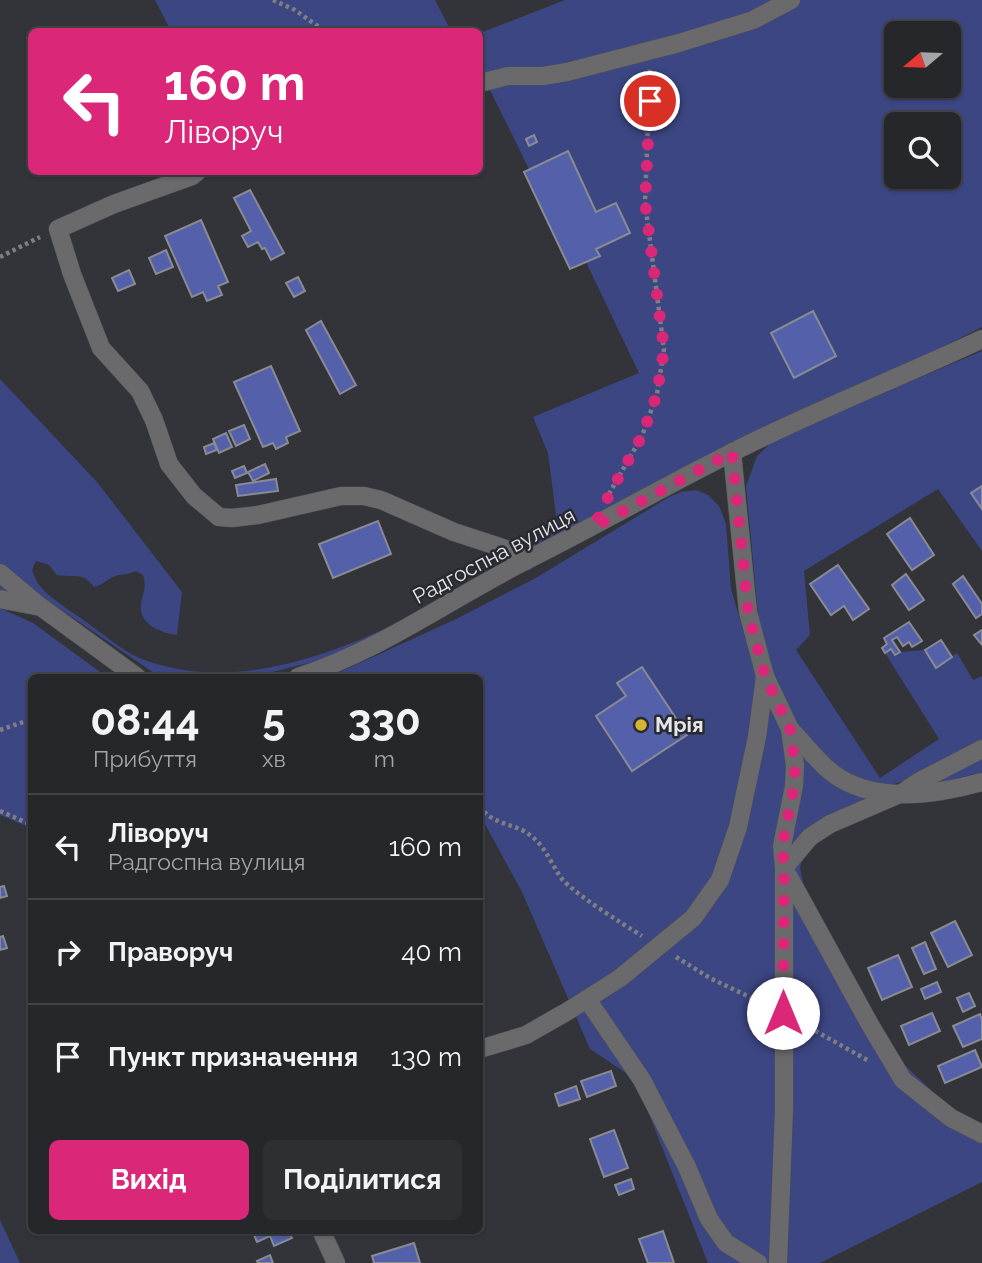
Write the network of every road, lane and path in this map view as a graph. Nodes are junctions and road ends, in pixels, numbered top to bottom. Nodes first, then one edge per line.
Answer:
1 (273, 0) edge
2 (791, 0) edge
3 (320, 28) edge
4 (650, 50) junction
5 (483, 82) edge
6 (193, 175) edge
7 (58, 229) junction
8 (0, 257) edge
9 (982, 339) edge
10 (732, 452) junction
11 (594, 527) junction
12 (526, 561) junction
13 (0, 573) edge
14 (0, 599) edge
15 (41, 607) junction
16 (133, 674) edge
17 (307, 674) edge
18 (765, 676) junction
19 (28, 720) edge
20 (790, 729) junction
21 (0, 730) edge
22 (982, 749) edge
23 (982, 782) edge
24 (902, 793) junction
25 (0, 811) edge
26 (28, 823) edge
27 (784, 868) junction
28 (587, 999) junction
29 (483, 1048) edge
30 (982, 1134) edge
31 (323, 1234) edge
32 (336, 1263) edge
33 (758, 1263) edge
34 (778, 1263) edge

1 - 3 path
2 - 4 street
4 - 5 street
4 - 11 path
6 - 7 street
7 - 8 path
7 - 12 street
9 - 10 street, Радгоспна вулиця
10 - 11 street, Радгоспна вулиця
10 - 18 street
11 - 12 street, Радгоспна вулиця
12 - 17 street, Радгоспна вулиця
13 - 15 street
14 - 15 street
15 - 16 street
18 - 20 street
18 - 28 street
19 - 21 path
20 - 24 street
20 - 27 street
22 - 24 street
23 - 24 street
24 - 27 street
25 - 26 path
27 - 30 street
27 - 34 street
28 - 29 street
28 - 33 street
31 - 32 street

